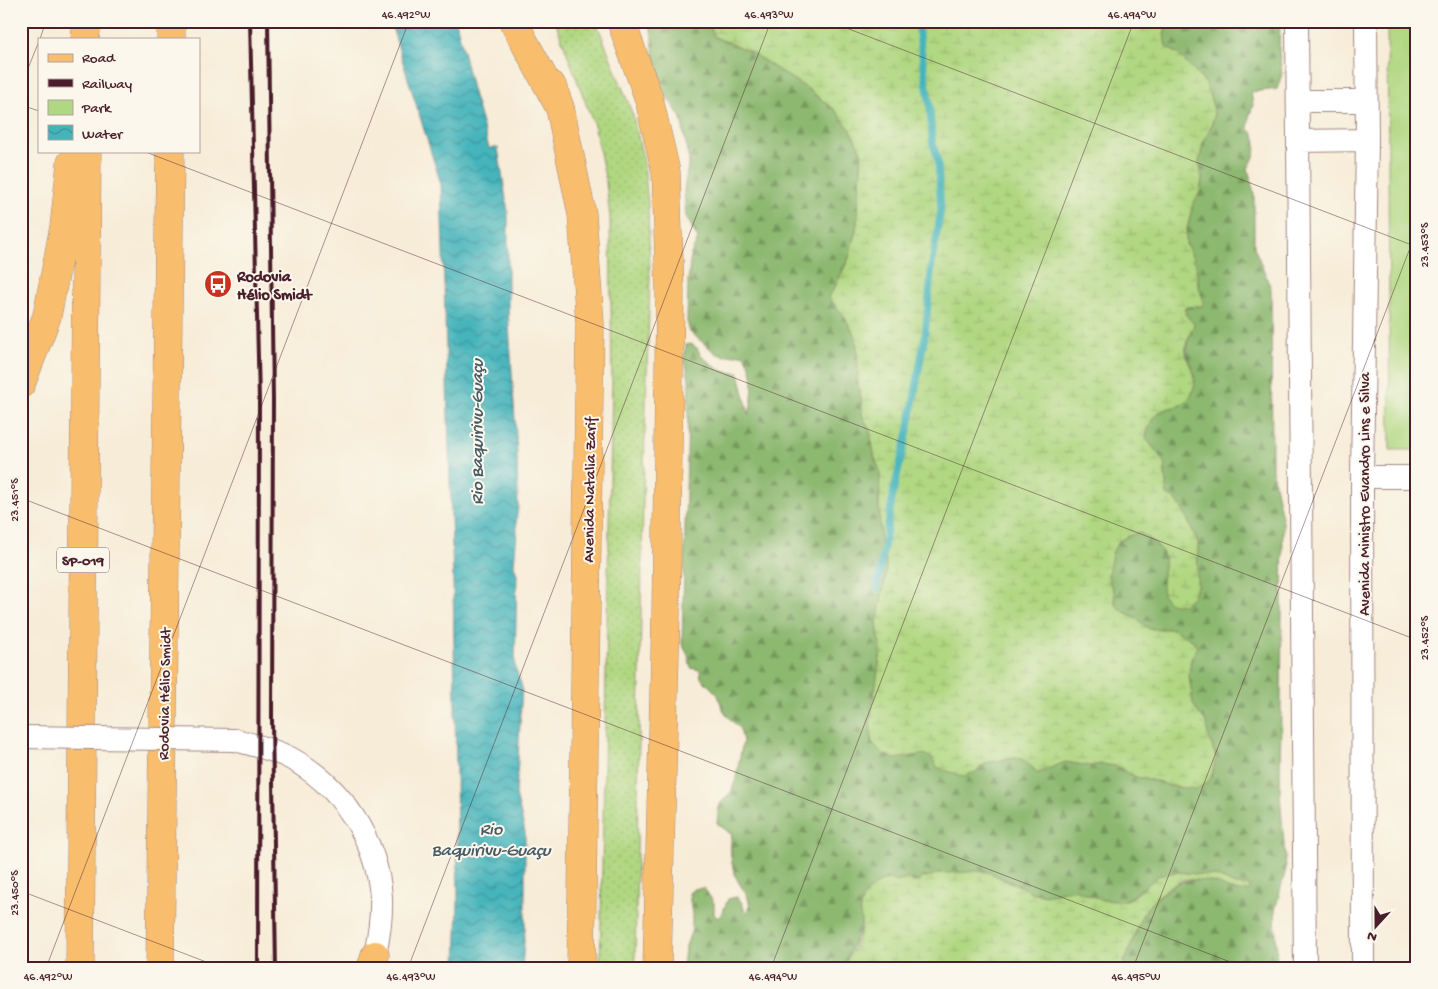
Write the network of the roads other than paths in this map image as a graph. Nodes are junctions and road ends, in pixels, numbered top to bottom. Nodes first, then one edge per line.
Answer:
1 (87, 21) edge
2 (171, 21) edge
3 (513, 21) edge
4 (527, 21) edge
5 (621, 21) edge
6 (1298, 21) edge
7 (1366, 21) edge
8 (86, 38) edge
9 (171, 38) edge
10 (1298, 101) junction
11 (1366, 101) junction
12 (560, 108) junction
13 (1367, 140) junction
14 (1298, 141) junction
15 (73, 152) edge
16 (87, 152) edge
17 (170, 152) edge
18 (21, 384) edge
19 (1362, 477) junction
20 (1417, 477) edge
21 (21, 737) edge
22 (161, 849) junction
23 (373, 963) edge
24 (80, 968) edge
25 (160, 968) edge
26 (179, 968) edge
27 (582, 968) edge
28 (656, 968) edge
29 (1305, 968) edge
30 (1363, 968) edge

1 - 8 main road
2 - 9 main road
3 - 12 main road
4 - 12 main road, Avenida Natalia Zarif
5 - 28 main road
6 - 10 street
7 - 11 street, Avenida Ministro Evandro Lins e Silva
10 - 11 street
10 - 14 street
11 - 13 street, Avenida Ministro Evandro Lins e Silva
12 - 27 main road, Avenida Natalia Zarif
13 - 14 street
13 - 19 street, Avenida Ministro Evandro Lins e Silva
14 - 29 street
15 - 18 main road
16 - 24 main road, SP-019
17 - 22 main road, Rodovia Hélio Smidt
19 - 20 street
19 - 30 street, Avenida Ministro Evandro Lins e Silva
21 - 23 street, bridge
22 - 25 main road, Rodovia Hélio Smidt
22 - 26 main road

